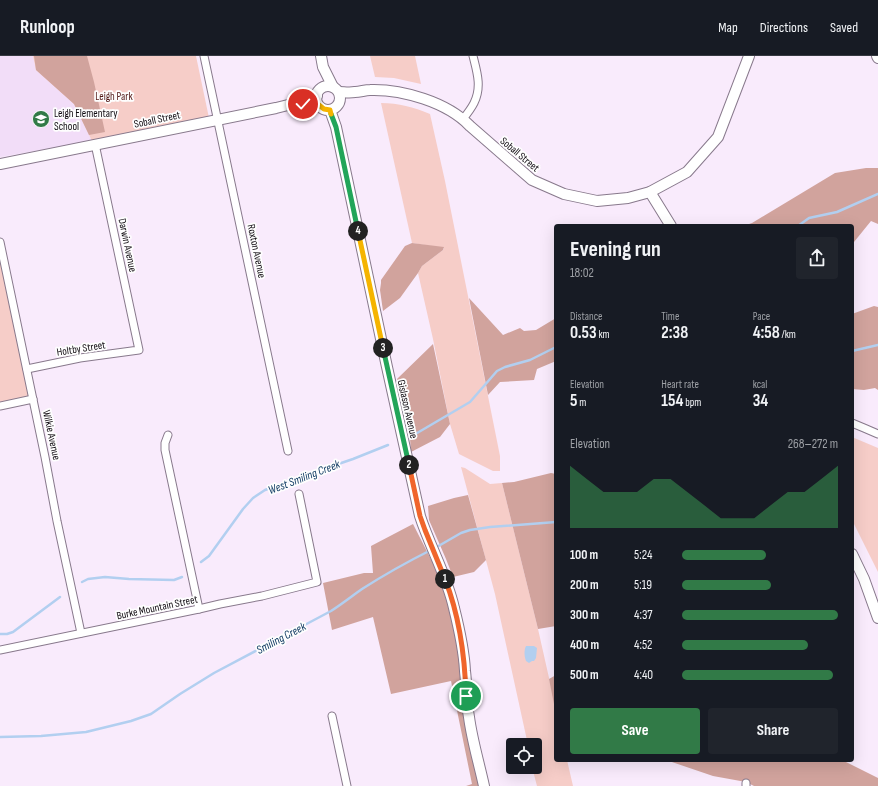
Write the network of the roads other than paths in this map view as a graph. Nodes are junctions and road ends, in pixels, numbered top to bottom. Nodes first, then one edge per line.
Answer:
1 (204, 56) edge
2 (321, 56) edge
3 (473, 56) edge
4 (749, 56) edge
5 (329, 98) junction
6 (217, 119) junction
7 (463, 119) junction
8 (95, 144) junction
9 (0, 164) edge
10 (650, 192) junction
11 (670, 224) edge
12 (0, 242) edge
13 (139, 350) joint
14 (27, 369) junction
15 (33, 399) junction
16 (0, 406) edge
17 (854, 425) edge
18 (878, 434) edge
19 (168, 435) dead end
20 (288, 451) dead end
21 (299, 494) dead end
22 (854, 558) edge
23 (199, 609) junction
24 (878, 616) edge
25 (81, 634) junction
26 (0, 650) edge
27 (332, 716) dead end
28 (347, 786) edge
29 (484, 786) edge

1 - 6 street, Roxton Avenue
2 - 5 street, Gislason Avenue
3 - 7 street
4 - 10 street, Soball Street
5 - 6 street, Soball Street
5 - 7 street, Soball Street
5 - 29 street, Gislason Avenue
6 - 8 street, Soball Street
6 - 20 street, Roxton Avenue
7 - 10 street, Soball Street
8 - 9 street, Soball Street
8 - 13 street, Darwin Avenue
10 - 11 street
12 - 14 street, Wilkie Avenue
13 - 14 street, Holtby Street
14 - 15 street, Wilkie Avenue
15 - 16 street
15 - 25 street, Wilkie Avenue
17 - 18 street
19 - 23 street
21 - 23 street, Burke Mountain Street
22 - 24 street
23 - 25 street, Burke Mountain Street
25 - 26 street, Burke Mountain Street
27 - 28 street

